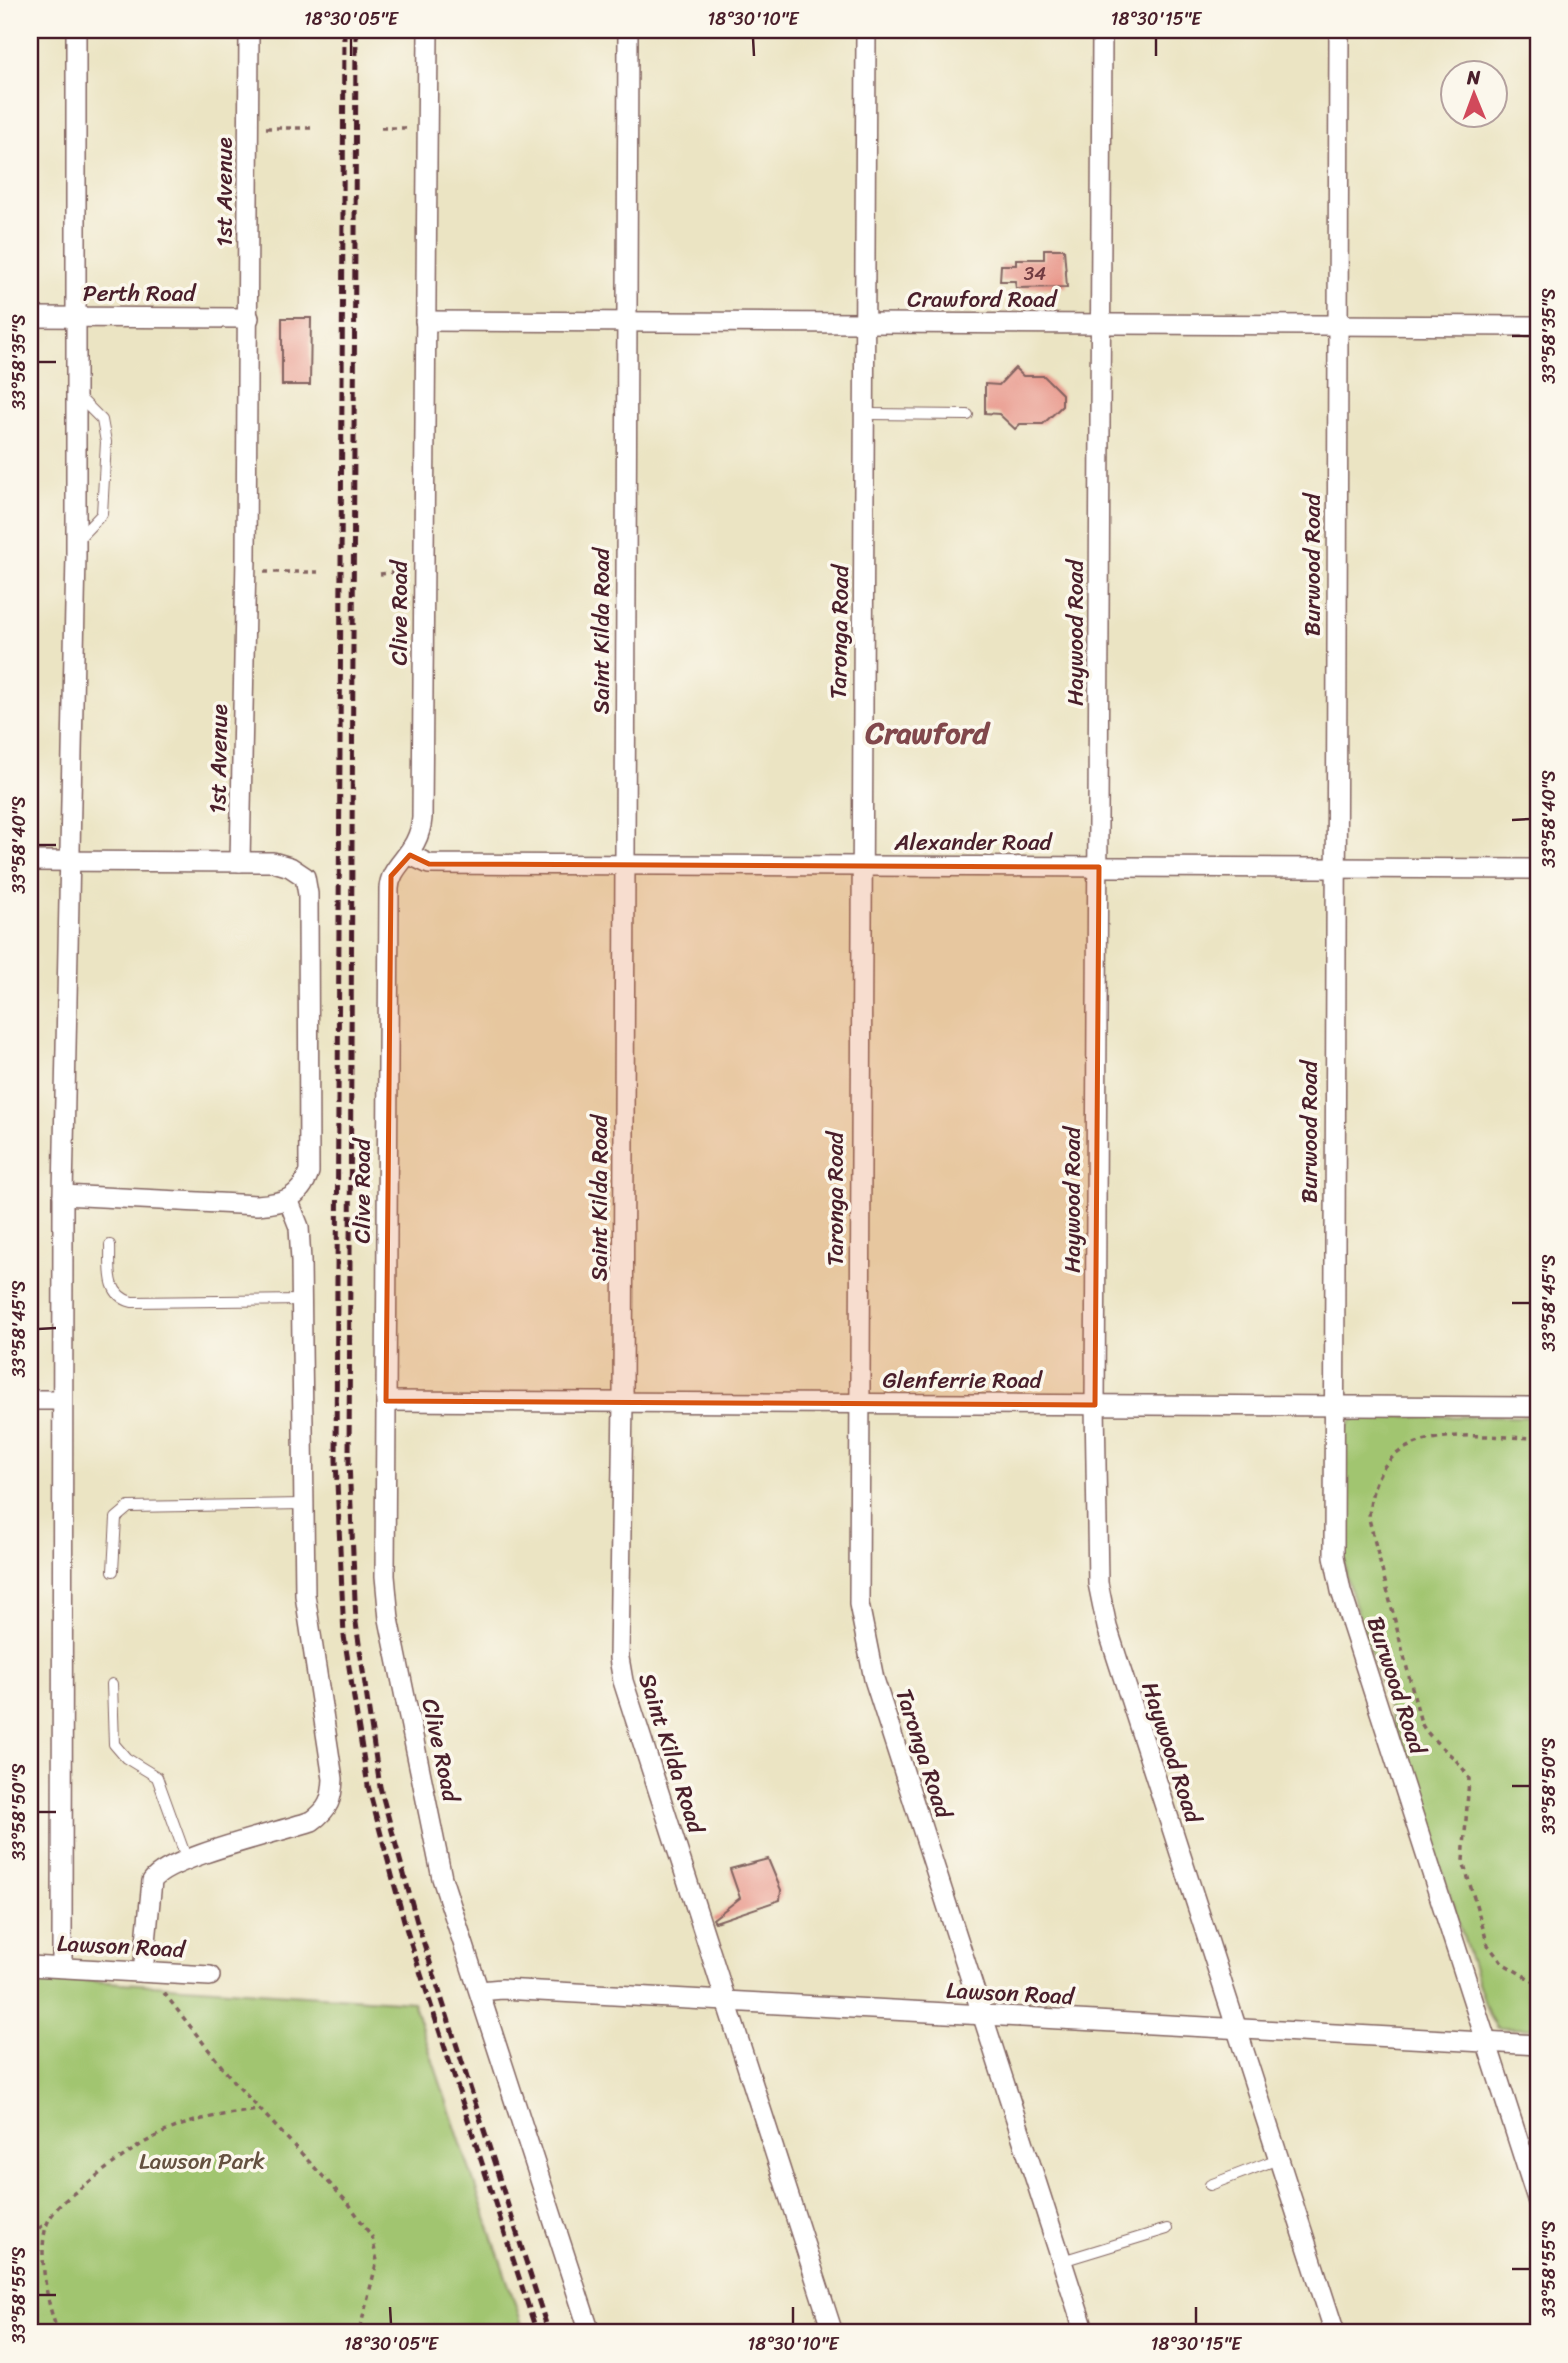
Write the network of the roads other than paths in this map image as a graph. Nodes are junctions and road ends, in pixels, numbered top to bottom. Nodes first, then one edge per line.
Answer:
1 (76, 30) edge
2 (249, 30) edge
3 (428, 30) edge
4 (628, 30) edge
5 (866, 30) edge
6 (1102, 30) edge
7 (1339, 30) edge
8 (30, 317) edge
9 (74, 318) junction
10 (248, 318) junction
11 (425, 321) junction
12 (626, 322) junction
13 (865, 323) junction
14 (1101, 324) junction
15 (1338, 326) junction
16 (1538, 326) edge
17 (74, 392) junction
18 (866, 414) junction
19 (968, 415) dead end
20 (75, 542) junction
21 (410, 855) junction
22 (30, 861) edge
23 (71, 861) junction
24 (240, 862) junction
25 (625, 865) junction
26 (860, 866) junction
27 (1099, 867) junction
28 (1335, 868) junction
29 (1538, 869) edge
30 (63, 1195) junction
31 (288, 1199) junction
32 (110, 1245) dead end
33 (301, 1300) junction
34 (30, 1400) edge
35 (62, 1400) junction
36 (386, 1401) junction
37 (622, 1402) junction
38 (858, 1404) junction
39 (1095, 1405) junction
40 (1332, 1406) junction
41 (1538, 1407) edge
42 (302, 1504) junction
43 (113, 1571) dead end
44 (112, 1684) dead end
45 (187, 1860) junction
46 (30, 1966) edge
47 (62, 1967) junction
48 (150, 1973) junction
49 (210, 1976) dead end
50 (480, 1992) junction
51 (727, 2001) junction
52 (983, 2016) junction
53 (1235, 2029) junction
54 (1486, 2043) junction
55 (1538, 2045) edge
56 (1278, 2159) junction
57 (1210, 2185) dead end
58 (1538, 2202) edge
59 (1167, 2229) dead end
60 (1062, 2261) junction
61 (590, 2333) edge
62 (833, 2333) edge
63 (1085, 2333) edge
64 (1335, 2333) edge

1 - 9 street
2 - 10 street, 1st Avenue
3 - 11 street, Clive Road
4 - 12 street, Saint Kilda Road
5 - 13 street, Taronga Road
6 - 14 street, Haywood Road
7 - 15 street, Burwood Road
8 - 9 street, Perth Road
9 - 10 street, Perth Road
9 - 17 street
10 - 24 street, 1st Avenue
11 - 12 street, Crawford Road
11 - 21 street, Clive Road
12 - 13 street, Crawford Road
12 - 25 street, Saint Kilda Road
13 - 14 street, Crawford Road
13 - 18 street, Taronga Road
14 - 15 street, Crawford Road
14 - 27 street, Haywood Road
15 - 16 street, Crawford Road
15 - 28 street, Burwood Road
17 - 20 street
17 - 20 lane
18 - 19 lane
18 - 26 street, Taronga Road
20 - 23 street
21 - 25 street, Alexander Road
21 - 36 street, Clive Road
22 - 23 street
23 - 24 street
23 - 30 street
24 - 31 street
25 - 26 street, Alexander Road
25 - 37 street, Saint Kilda Road
26 - 27 street, Alexander Road
26 - 38 street, Taronga Road
27 - 28 street, Alexander Road
27 - 39 street, Haywood Road
28 - 29 street, Alexander Road
28 - 40 street, Burwood Road
30 - 31 street
30 - 35 street
31 - 33 street
32 - 33 lane
33 - 42 street
34 - 35 street
35 - 47 street
36 - 37 street, Glenferrie Road
36 - 50 street, Clive Road
37 - 38 street, Glenferrie Road
37 - 51 street, Saint Kilda Road
38 - 39 street, Glenferrie Road
38 - 52 street, Taronga Road
39 - 40 street, Glenferrie Road
39 - 53 street, Haywood Road
40 - 41 street, Glenferrie Road
40 - 54 street, Burwood Road
42 - 43 lane
42 - 45 street
44 - 45 lane
45 - 48 street
46 - 47 street, Lawson Road
47 - 48 street, Lawson Road
48 - 49 street, Lawson Road
50 - 51 street, Lawson Road
50 - 61 street, Clive Road
51 - 52 street, Lawson Road
51 - 62 street, Saint Kilda Road
52 - 53 street, Lawson Road
52 - 60 street, Taronga Road
53 - 54 street, Lawson Road
53 - 56 street, Haywood Road
54 - 55 street, Lawson Road
54 - 58 street, Burwood Road
56 - 57 lane
56 - 64 street, Haywood Road
59 - 60 lane
60 - 63 street, Taronga Road

